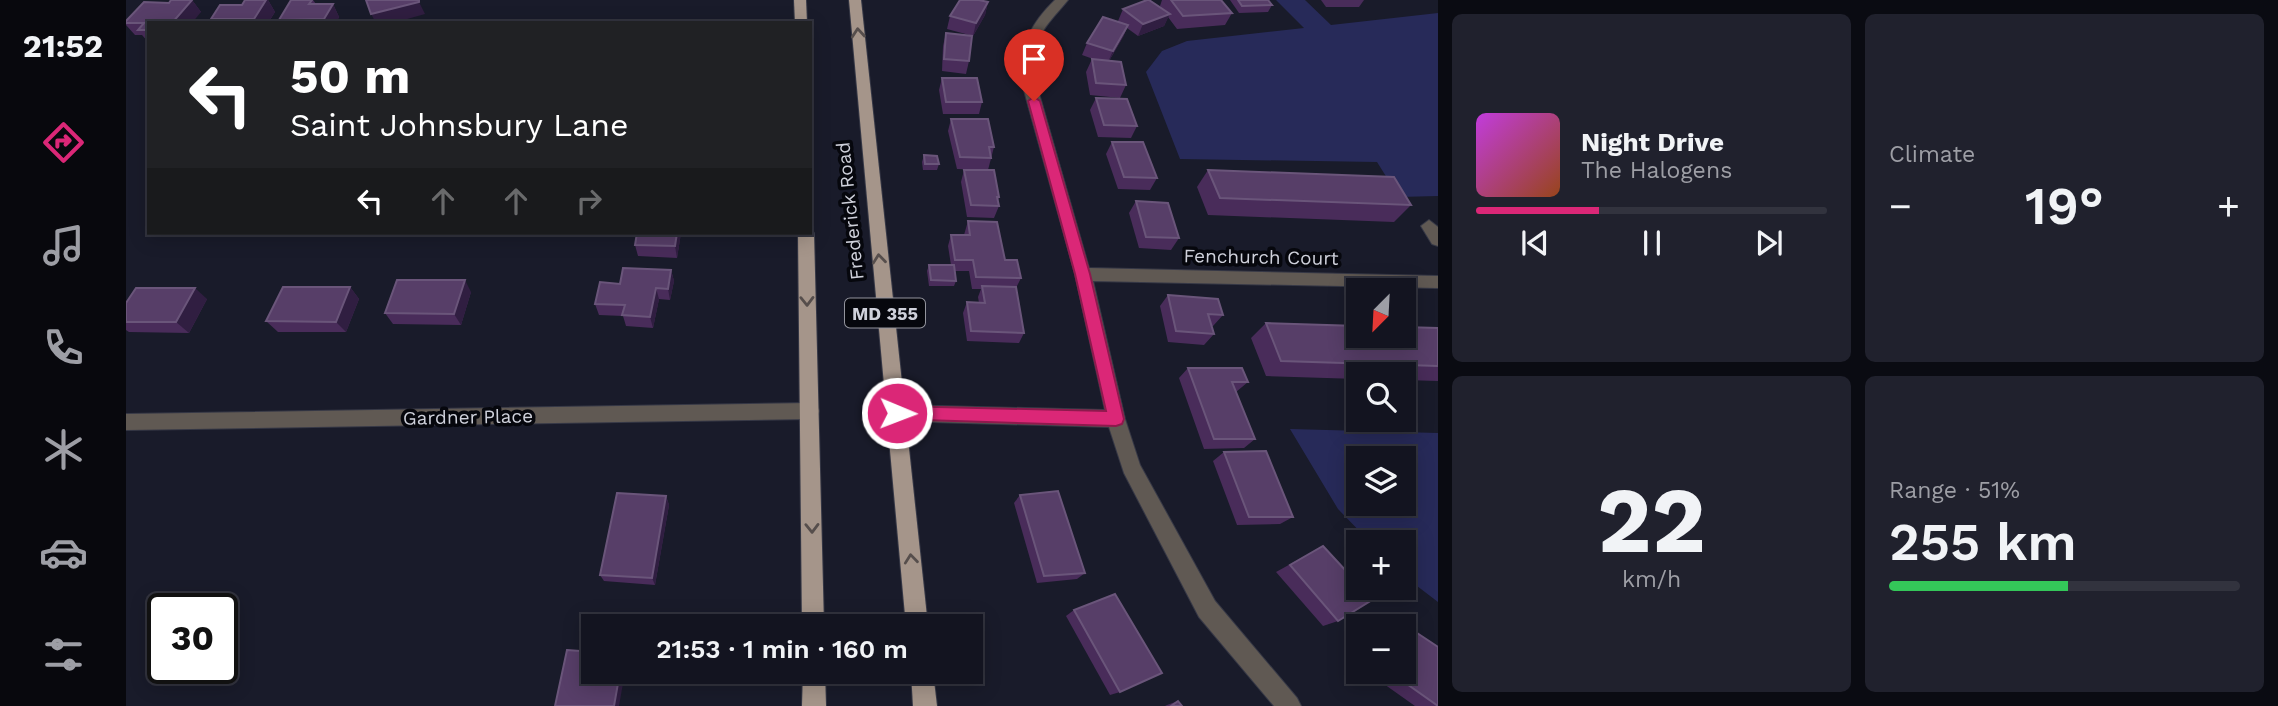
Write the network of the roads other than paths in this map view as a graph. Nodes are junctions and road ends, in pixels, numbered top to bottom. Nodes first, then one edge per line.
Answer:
1 (800, 0) edge
2 (855, 0) edge
3 (1062, 0) edge
4 (801, 21) edge
5 (806, 235) edge
6 (1083, 274) junction
7 (1438, 282) edge
8 (810, 411) junction
9 (897, 413) junction
10 (1116, 419) junction
11 (126, 422) edge
12 (813, 614) edge
13 (917, 614) edge
14 (814, 684) edge
15 (923, 684) edge
16 (814, 706) edge
17 (925, 706) edge
18 (1289, 706) edge

1 - 4 main road
9 -> 2 main road, Frederick Road / MD 355
3 - 6 street
5 -> 8 main road
6 - 7 street, Fenchurch Court
6 - 10 street
8 - 11 street, Gardner Place
8 -> 12 main road
9 - 10 street
13 -> 9 main road, Frederick Road / MD 355
10 - 18 street
14 - 16 main road
15 - 17 main road

